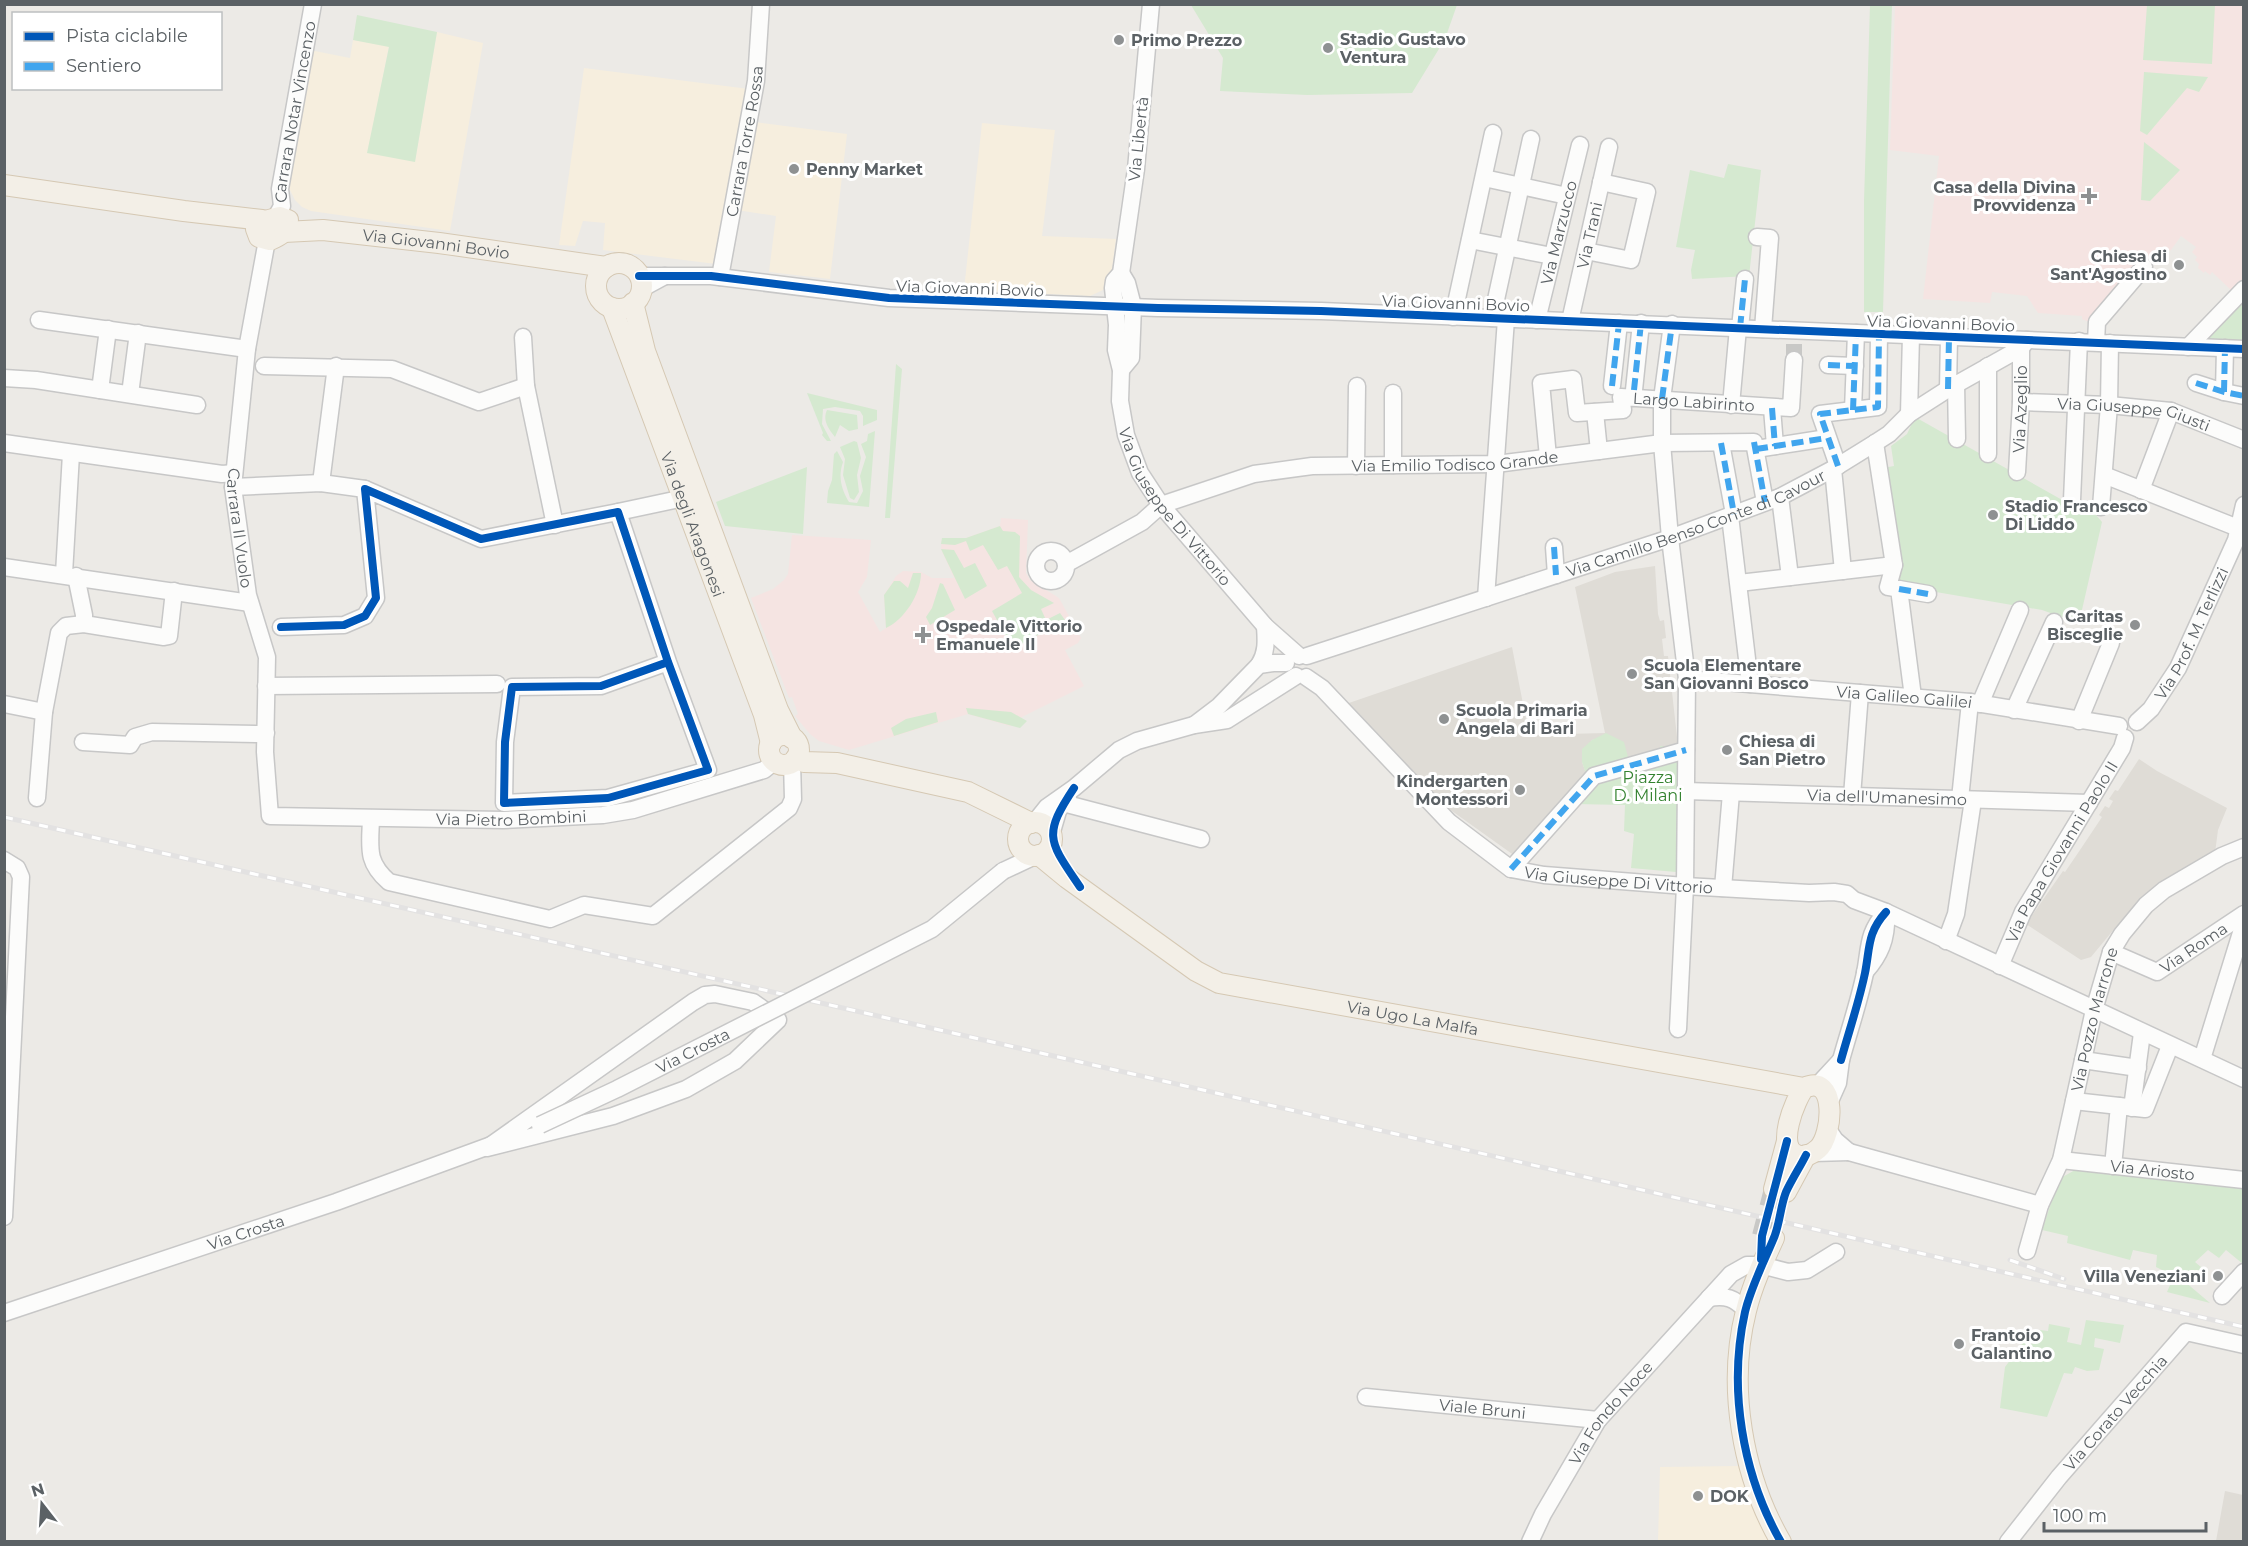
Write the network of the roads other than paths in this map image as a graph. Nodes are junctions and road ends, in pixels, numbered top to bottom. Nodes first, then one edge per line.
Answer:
1 (313, 4) edge
2 (761, 4) edge
3 (1151, 4) edge
4 (1493, 133) dead end
5 (1531, 139) dead end
6 (1580, 145) dead end
7 (1609, 147) dead end
8 (1484, 178) junction
9 (1601, 183) junction
10 (4, 185) edge
11 (1521, 186) junction
12 (1567, 196) junction
13 (272, 227) junction
14 (1757, 237) dead end
15 (1470, 240) junction
16 (1508, 247) junction
17 (1586, 251) junction
18 (1552, 256) junction
19 (2144, 267) dead end
20 (601, 275) junction
21 (716, 276) junction
22 (1745, 279) dead end
23 (638, 289) junction
24 (2241, 295) edge
25 (1125, 306) junction
26 (612, 308) junction
27 (1454, 317) junction
28 (1499, 319) junction
29 (39, 320) dead end
30 (1537, 320) junction
31 (1570, 321) junction
32 (1619, 323) junction
33 (1641, 323) junction
34 (1672, 324) junction
35 (1739, 328) junction
36 (1764, 328) junction
37 (108, 329) junction
38 (138, 333) junction
39 (1856, 333) junction
40 (1879, 334) junction
41 (1911, 335) junction
42 (523, 337) dead end
43 (1949, 337) junction
44 (2079, 341) junction
45 (2103, 343) junction
46 (2024, 344) junction
47 (2188, 346) junction
48 (2225, 348) junction
49 (247, 349) junction
50 (2244, 349) edge
51 (1794, 360) tunnel mouth
52 (1828, 365) dead end
53 (264, 366) dead end
54 (336, 366) junction
55 (1855, 366) junction
56 (1988, 366) junction
57 (4, 378) edge
58 (2196, 383) dead end
59 (526, 386) junction
60 (1357, 386) dead end
61 (1612, 386) dead end
62 (1952, 386) junction
63 (100, 390) junction
64 (1634, 390) dead end
65 (2224, 392) junction
66 (1393, 393) dead end
67 (130, 394) junction
68 (2244, 396) edge
69 (1662, 399) junction
70 (2021, 402) junction
71 (2075, 404) junction
72 (197, 405) dead end
73 (1731, 405) junction
74 (2109, 405) junction
75 (1772, 408) junction
76 (1853, 410) junction
77 (2171, 411) junction
78 (1595, 412) junction
79 (1910, 414) junction
80 (1827, 438) junction
81 (1957, 439) dead end
82 (2244, 440) edge
83 (4, 443) edge
84 (1662, 443) junction
85 (1720, 443) junction
86 (1875, 443) junction
87 (1755, 446) junction
88 (1775, 446) junction
89 (1599, 451) junction
90 (71, 454) junction
91 (1988, 454) dead end
92 (1548, 458) junction
93 (1496, 464) junction
94 (1393, 465) junction
95 (1356, 466) junction
96 (1835, 467) junction
97 (2017, 472) dead end
98 (2104, 475) junction
99 (233, 480) junction
100 (321, 483) junction
101 (365, 489) junction
102 (2141, 490) junction
103 (690, 497) junction
104 (1773, 500) junction
105 (2072, 500) dead end
106 (1161, 505) junction
107 (2244, 505) edge
108 (2101, 507) dead end
109 (618, 512) junction
110 (1732, 515) junction
111 (555, 525) junction
112 (2238, 528) junction
113 (1670, 538) junction
114 (1554, 547) dead end
115 (1066, 564) dead end
116 (1894, 565) junction
117 (4, 567) edge
118 (1844, 571) junction
119 (70, 575) junction
120 (1556, 575) junction
121 (1790, 577) junction
122 (1738, 583) junction
123 (1899, 589) junction
124 (174, 591) junction
125 (1928, 594) dead end
126 (1486, 598) junction
127 (250, 603) junction
128 (2020, 610) dead end
129 (2054, 622) dead end
130 (84, 624) junction
131 (281, 627) dead end
132 (1269, 630) junction
133 (2111, 643) dead end
134 (668, 662) junction
135 (1259, 665) junction
136 (1302, 666) junction
137 (1687, 680) junction
138 (497, 684) dead end
139 (1750, 684) junction
140 (266, 686) junction
141 (1860, 693) junction
142 (1913, 698) junction
143 (1975, 703) junction
144 (4, 704) edge
145 (2014, 710) junction
146 (45, 712) junction
147 (2079, 721) junction
148 (2137, 722) joint
149 (1194, 725) junction
150 (2122, 732) junction
151 (266, 733) junction
152 (83, 742) dead end
153 (1686, 750) junction
154 (784, 752) junction
155 (1074, 788) junction
156 (1686, 791) junction
157 (1731, 793) junction
158 (1852, 796) junction
159 (37, 798) dead end
160 (1966, 800) junction
161 (1063, 803) junction
162 (2089, 803) junction
163 (270, 816) joint
164 (371, 819) junction
165 (1052, 837) junction
166 (1030, 839) junction
167 (1201, 839) dead end
168 (2244, 847) edge
169 (4, 861) edge
170 (1511, 869) junction
171 (1684, 886) junction
172 (1080, 887) junction
173 (1723, 888) junction
174 (1886, 912) junction
175 (2244, 914) edge
176 (2244, 923) edge
177 (1946, 941) junction
178 (2111, 952) junction
179 (2000, 966) junction
180 (2094, 1010) junction
181 (1678, 1029) dead end
182 (2142, 1033) junction
183 (2170, 1046) junction
184 (2202, 1059) junction
185 (1840, 1060) junction
186 (2083, 1060) junction
187 (2138, 1068) junction
188 (2244, 1079) edge
189 (1774, 1083) junction
190 (1810, 1088) junction
191 (1830, 1101) junction
192 (2074, 1101) junction
193 (2132, 1108) junction
194 (1792, 1111) junction
195 (1827, 1128) junction
196 (1787, 1141) junction
197 (487, 1148) junction
198 (1849, 1152) junction
199 (1810, 1154) junction
200 (2061, 1160) junction
201 (2113, 1166) junction
202 (2244, 1180) edge
203 (2040, 1205) junction
204 (4, 1217) edge
205 (1768, 1237) tunnel mouth
206 (2027, 1251) dead end
207 (1836, 1252) dead end
208 (1761, 1265) junction
209 (2244, 1272) edge
210 (2222, 1296) dead end
211 (1709, 1298) junction
212 (1746, 1310) junction
213 (4, 1313) edge
214 (2244, 1345) edge
215 (1366, 1397) dead end
216 (1598, 1420) junction
217 (1530, 1542) edge
218 (1782, 1542) edge
219 (2008, 1542) edge

1 - 13 street, Carrara Notar Vincenzo
2 - 21 street, Carrara Torre Rossa
3 - 25 street, Via Libertà
4 - 8 street
5 - 11 street
6 - 12 street, Via Marzucco
7 - 9 street, Via Trani
8 - 11 street
8 - 15 street
9 - 17 street, Via Trani
9 - 17 street
10 - 13 main road, Via Giovanni Bovio
11 - 12 street
11 - 16 street
12 - 18 street, Via Marzucco
13 - 20 main road, Via Giovanni Bovio
13 - 49 street, Carrara Il Vuolo
14 - 36 street
15 - 16 street
15 - 27 street
16 - 18 street
16 - 28 street
17 - 31 street, Via Trani
18 - 30 street, Via Marzucco
19 - 45 street
20 - 23 main road, Via Giovanni Bovio
20 - 26 main road
21 - 23 street, Via Giovanni Bovio
21 - 25 street, Via Giovanni Bovio
22 - 35 street
23 - 26 main road, Via Giovanni Bovio
23 - 103 main road, Via degli Aragonesi
24 - 47 street
25 - 27 street, Via Giovanni Bovio
25 - 106 street, Via Giuseppe Di Vittorio
26 - 103 main road, Via degli Aragonesi
27 - 28 street, Via Giovanni Bovio
28 - 30 street, Via Giovanni Bovio
28 - 93 street
29 - 37 street
30 - 31 street, Via Giovanni Bovio
31 - 32 street, Via Giovanni Bovio
32 - 33 street, Via Giovanni Bovio
32 - 61 street
33 - 34 street, Via Giovanni Bovio
33 - 64 street
34 - 35 street, Via Giovanni Bovio
34 - 69 street
35 - 36 street, Via Giovanni Bovio
35 - 73 street
36 - 39 street, Via Giovanni Bovio
37 - 38 street
37 - 63 street
38 - 49 street
38 - 67 street
39 - 40 street, Via Giovanni Bovio
39 - 55 street
40 - 41 street, Via Giovanni Bovio
40 - 76 street
41 - 43 street, Via Giovanni Bovio
41 - 79 street
42 - 59 street
43 - 46 street, Via Giovanni Bovio
43 - 62 street
44 - 45 street, Via Giovanni Bovio
44 - 46 street, Via Giovanni Bovio
44 - 71 street
45 - 47 street, Via Giovanni Bovio
45 - 74 street
46 - 56 street, Via Camillo Benso Conte di Cavour
46 - 70 street, Via Azeglio
47 - 48 street, Via Giovanni Bovio
48 - 50 street, Via Giovanni Bovio
48 - 65 street
49 - 99 street, Carrara Il Vuolo
51 - 75 street, Largo Labirinto
52 - 55 street
53 - 54 street
54 - 59 street
54 - 100 street
55 - 76 street
56 - 62 street, Via Camillo Benso Conte di Cavour
56 - 91 street
57 - 63 street
58 - 65 street
59 - 111 street
60 - 95 street
62 - 79 street, Via Camillo Benso Conte di Cavour
62 - 81 street
63 - 67 street
65 - 68 street
66 - 94 street
67 - 72 street
69 - 73 street, Largo Labirinto
69 - 78 street, Largo Labirinto
69 - 84 street
70 - 71 street, Via Giuseppe Giusti
70 - 97 street, Via Azeglio
71 - 74 street, Via Giuseppe Giusti
71 - 105 street
73 - 75 street, Largo Labirinto
74 - 77 street, Via Giuseppe Giusti
74 - 98 street
75 - 88 street, Largo Labirinto
76 - 80 street
77 - 82 street, Via Giuseppe Giusti
77 - 102 street
78 - 89 street
78 - 92 street
79 - 86 street, Via Camillo Benso Conte di Cavour
80 - 88 street, Via Emilio Todisco Grande
80 - 96 street
83 - 90 street
84 - 85 street, Via Emilio Todisco Grande
84 - 89 street, Via Emilio Todisco Grande
84 - 113 street
85 - 87 street, Via Emilio Todisco Grande
85 - 110 street
86 - 96 street, Via Camillo Benso Conte di Cavour
86 - 116 street
87 - 88 street, Via Emilio Todisco Grande
87 - 104 street
89 - 92 street, Via Emilio Todisco Grande
90 - 99 street
90 - 119 street
92 - 93 street, Via Emilio Todisco Grande
93 - 94 street, Via Emilio Todisco Grande
93 - 126 street
94 - 95 street, Via Emilio Todisco Grande
95 - 106 street, Via Emilio Todisco Grande
96 - 104 street, Via Camillo Benso Conte di Cavour
96 - 118 street
98 - 102 street
98 - 108 street
99 - 100 street
99 - 127 street, Carrara Il Vuolo
100 - 101 street
101 - 111 street
101 - 131 street
102 - 112 street
103 - 109 street
103 - 154 main road, Via degli Aragonesi
104 - 110 street, Via Camillo Benso Conte di Cavour
104 - 121 street
106 - 115 street
106 - 132 street, Via Giuseppe Di Vittorio
107 - 112 street, Via Prof. M. Terlizzi
109 - 111 street
109 - 134 street
110 - 113 street, Via Camillo Benso Conte di Cavour
110 - 122 street
112 - 148 street, Via Prof. M. Terlizzi
113 - 120 street, Via Camillo Benso Conte di Cavour
113 - 137 street
114 - 120 street
116 - 118 street
116 - 123 street
117 - 119 street
118 - 121 street
119 - 124 street
119 - 130 street
120 - 126 street, Via Camillo Benso Conte di Cavour
121 - 122 street
122 - 139 street
123 - 125 street
123 - 142 street
124 - 127 street
124 - 130 street
126 - 136 street, Via Camillo Benso Conte di Cavour
127 - 140 street, Carrara Il Vuolo
128 - 143 street
129 - 145 street
130 - 146 street
132 - 135 street
132 - 136 street, Via Giuseppe Di Vittorio
133 - 147 street
134 - 134 street
135 - 136 street
135 - 149 street, Via Camillo Benso Conte di Cavour
136 - 149 street, Via Camillo Benso Conte di Cavour
136 - 170 street, Via Giuseppe Di Vittorio
137 - 139 street, Via Galileo Galilei
137 - 153 street
138 - 140 street
139 - 141 street, Via Galileo Galilei
140 - 151 street, Carrara Il Vuolo
141 - 142 street, Via Galileo Galilei
141 - 158 street
142 - 143 street, Via Galileo Galilei
143 - 145 street, Via Galileo Galilei
143 - 160 street
144 - 146 street
145 - 147 street, Via Galileo Galilei
146 - 159 street
147 - 150 street, Via Galileo Galilei
148 - 150 street, Via Galileo Galilei
149 - 155 street, Via Camillo Benso Conte di Cavour
150 - 162 street, Via Papa Giovanni Paolo II
151 - 152 street
151 - 163 street, Carrara Il Vuolo
153 - 156 street
153 - 170 street
154 - 164 street, Via Pietro Bombini
154 - 164 street
154 - 166 main road, Via Ugo La Malfa
155 - 161 street
155 - 166 street
156 - 157 street, Via dell'Umanesimo
156 - 171 street
157 - 158 street, Via dell'Umanesimo
157 - 173 street
158 - 160 street, Via dell'Umanesimo
160 - 162 street, Via dell'Umanesimo
160 - 177 street
161 - 165 street
161 - 167 street
162 - 179 street, Via Papa Giovanni Paolo II
163 - 164 street, Via Pietro Bombini
165 - 166 main road
165 - 172 main road
166 - 172 main road, Via Ugo La Malfa
166 - 197 street, Via Crosta, bridge
168 - 178 street, Via Pozzo Marrone
169 - 204 street
170 - 171 street, Via Giuseppe Di Vittorio
171 - 173 street, Via Giuseppe Di Vittorio
171 - 181 street
172 - 189 main road, Via Ugo La Malfa
173 - 174 street, Via Giuseppe Di Vittorio
174 - 177 street, Via Giuseppe Di Vittorio
174 - 185 street
175 - 178 street, Via Roma
176 - 184 street
177 - 179 street, Via Giuseppe Di Vittorio
178 - 180 street, Via Pozzo Marrone
179 - 180 street, Via Giuseppe Di Vittorio
180 - 182 street, Via Giuseppe Di Vittorio
180 - 186 street, Via Pozzo Marrone
182 - 183 street, Via Giuseppe Di Vittorio
182 - 187 street
183 - 184 street, Via Giuseppe Di Vittorio
183 - 193 street
184 - 188 street, Via Giuseppe Di Vittorio
185 - 190 street
185 - 191 street
186 - 187 street
186 - 192 street, Via Pozzo Marrone
187 - 193 street
189 - 190 main road, Via Ugo La Malfa
189 - 194 main road
190 - 191 main road
190 - 194 main road
191 - 195 main road
192 - 193 street
192 - 200 street, Via Pozzo Marrone
193 - 201 street
194 - 196 main road
195 - 198 street
195 - 199 main road
196 - 199 main road
196 - 199 main road
197 - 197 street, Via Crosta
197 - 213 street, Via Crosta
198 - 199 street
198 - 203 street
200 - 201 street, Via Ariosto
200 - 203 street, Via Pozzo Marrone
201 - 202 street, Via Ariosto
203 - 206 street, Via Pozzo Marrone
205 - 208 main road
207 - 208 street
208 - 211 street, Via Fondo Noce
208 - 212 main road
209 - 210 street
211 - 212 street
211 - 216 street, Via Fondo Noce
212 - 218 main road
214 - 219 street, Via Corato Vecchia
215 - 216 street, Viale Bruni
216 - 217 street, Via Fondo Noce

